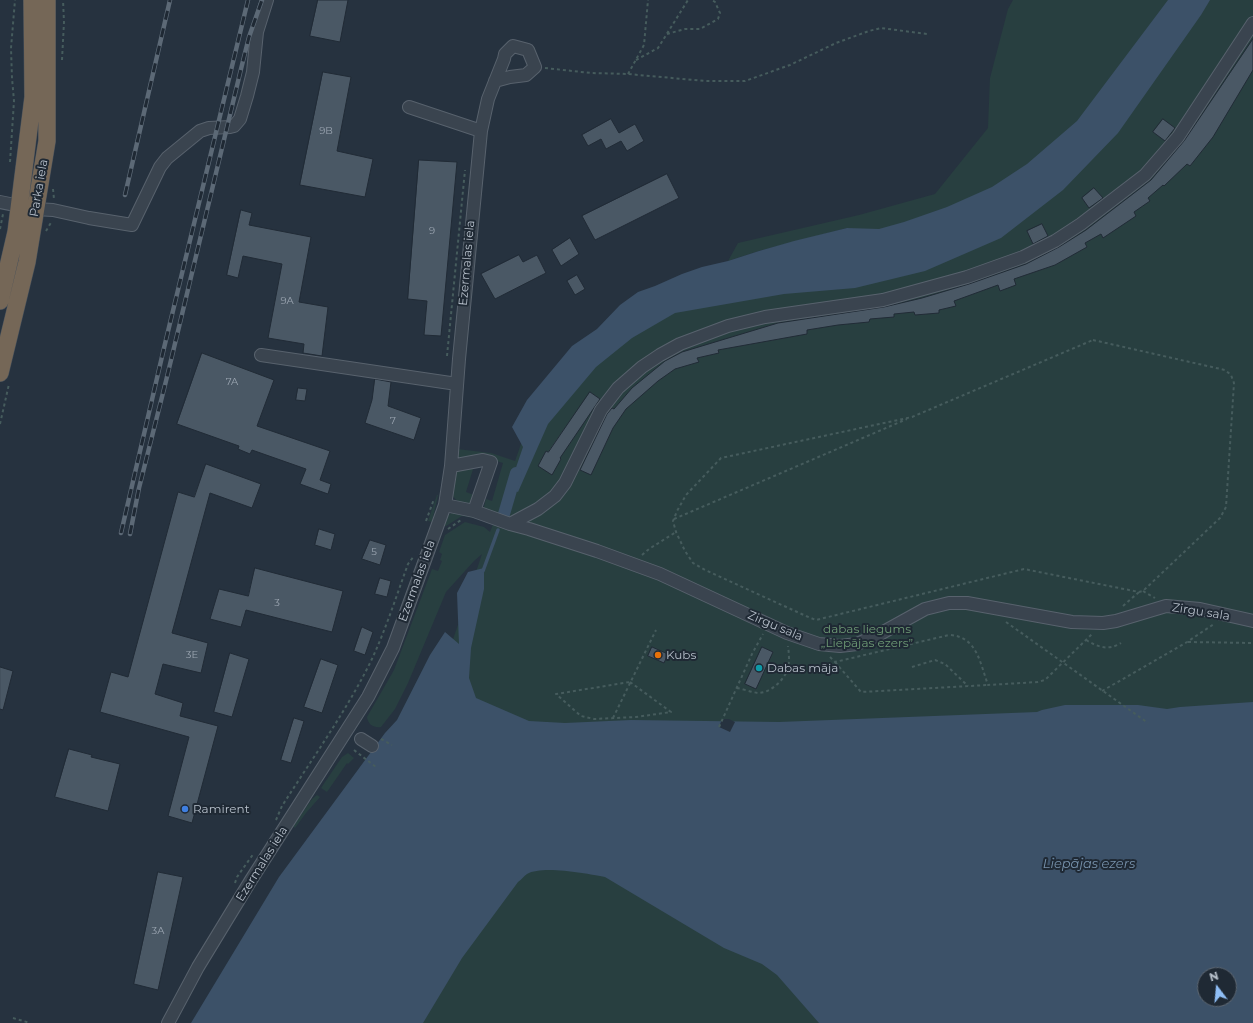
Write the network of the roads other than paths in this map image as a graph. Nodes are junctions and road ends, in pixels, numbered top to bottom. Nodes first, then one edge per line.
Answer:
1 (32, 0) edge
2 (47, 0) edge
3 (267, 0) edge
4 (1253, 23) edge
5 (495, 81) junction
6 (409, 106) dead end
7 (481, 131) junction
8 (0, 202) edge
9 (27, 208) junction
10 (0, 301) edge
11 (261, 356) dead end
12 (0, 373) edge
13 (457, 384) junction
14 (451, 466) junction
15 (445, 505) junction
16 (474, 511) junction
17 (510, 524) junction
18 (1253, 621) edge
19 (361, 740) dead end
20 (372, 746) dead end
21 (168, 1023) edge

1 - 9 highway, Parka iela
2 - 9 highway, Parka iela
3 - 9 street
4 - 17 street
5 - 5 street, Ezermalas iela
5 - 7 street, Ezermalas iela
6 - 7 street
7 - 13 street, Ezermalas iela
8 - 9 street
9 - 10 highway, Parka iela
9 - 12 highway, Parka iela
11 - 13 street
13 - 14 street, Ezermalas iela
14 - 15 street, Ezermalas iela
14 - 16 street
15 - 16 street, Zirgu sala
15 - 21 street, Ezermalas iela
16 - 17 street, Zirgu sala
17 - 18 street, Zirgu sala
19 - 20 street

